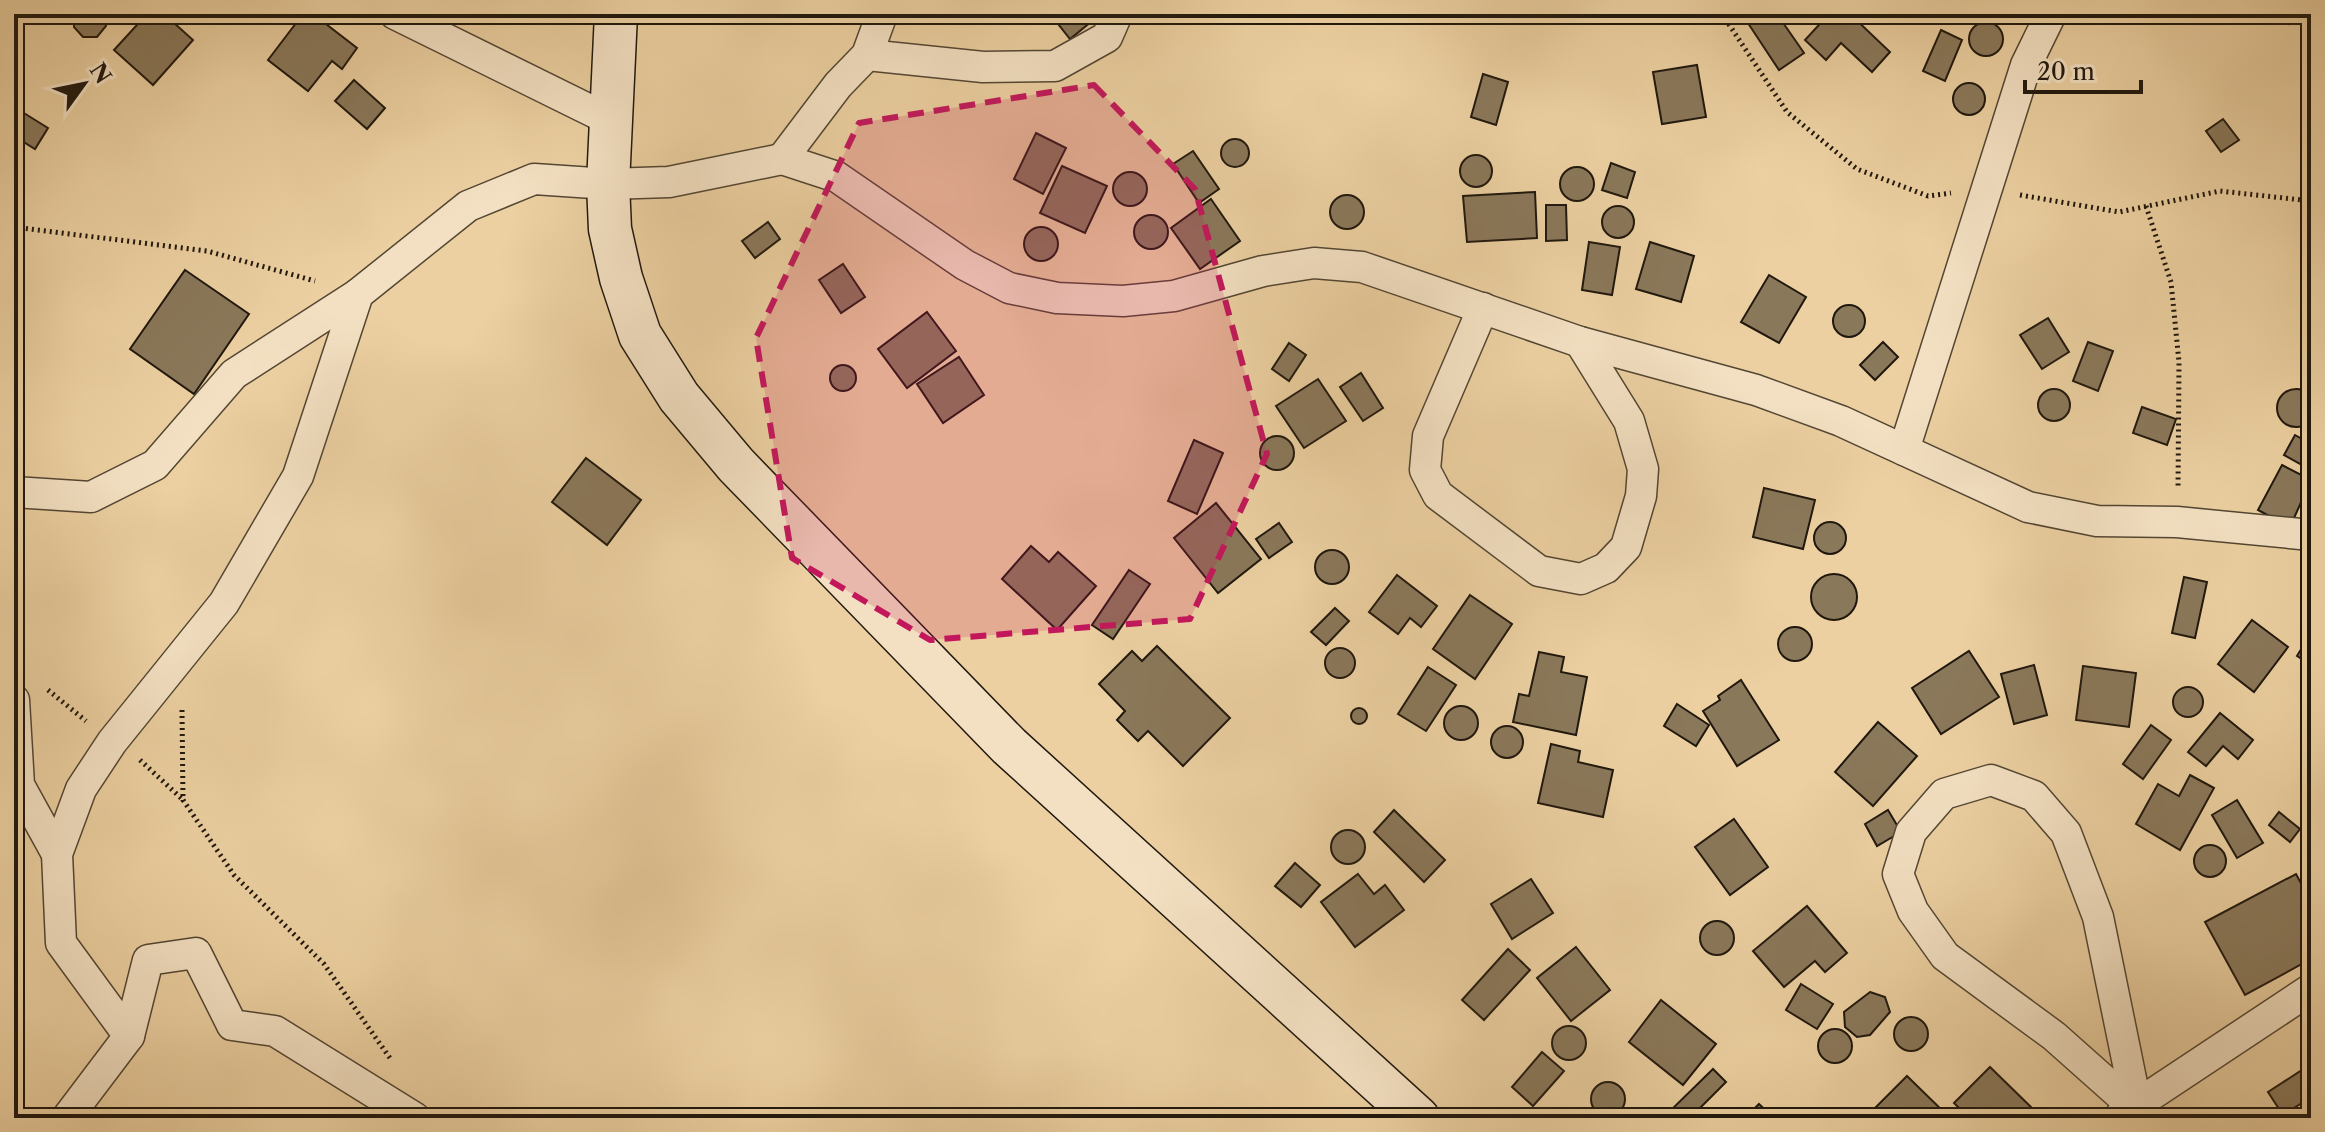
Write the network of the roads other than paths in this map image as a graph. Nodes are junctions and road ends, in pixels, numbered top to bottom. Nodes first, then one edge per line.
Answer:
1 (395, 14) edge
2 (616, 14) edge
3 (882, 14) edge
4 (1117, 14) edge
5 (2051, 14) edge
6 (867, 55) junction
7 (610, 120) junction
8 (782, 159) junction
9 (608, 184) junction
10 (358, 294) junction
11 (1483, 308) junction
12 (1580, 342) junction
13 (1904, 450) junction
14 (14, 492) edge
15 (2311, 535) edge
16 (14, 700) edge
17 (57, 854) junction
18 (2311, 989) edge
19 (129, 1036) junction
20 (2130, 1115) edge
21 (67, 1118) edge
22 (415, 1118) edge
23 (1418, 1118) edge

1 - 7 street
2 - 7 street
3 - 6 street
4 - 6 street
5 - 13 street
6 - 8 street
7 - 9 street
8 - 9 street
8 - 11 street
9 - 10 street
9 - 23 street
10 - 14 street
10 - 17 street
11 - 12 street
11 - 12 street
12 - 13 street
13 - 15 street
16 - 17 street
17 - 19 street
18 - 20 street
19 - 21 street
19 - 22 street
20 - 20 street

